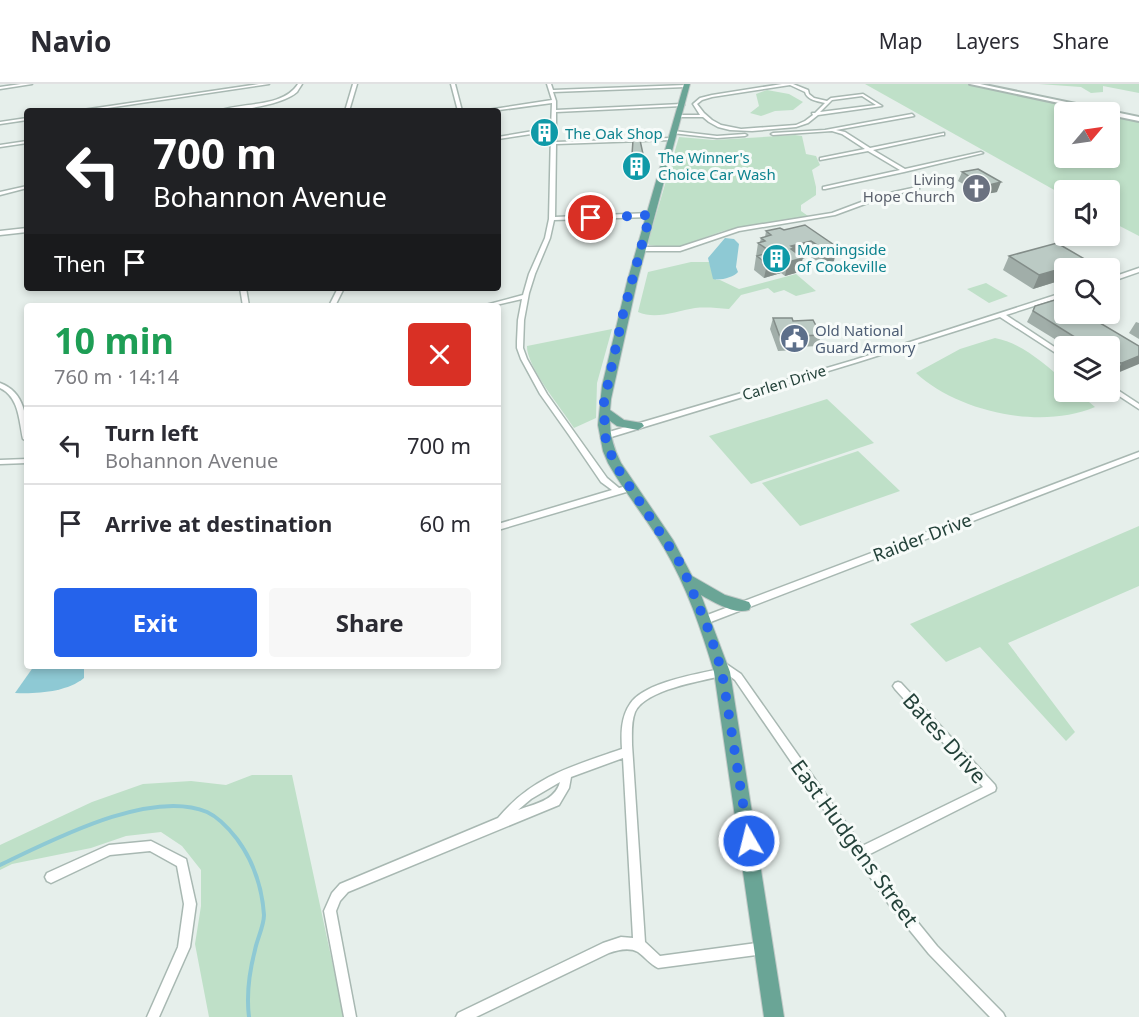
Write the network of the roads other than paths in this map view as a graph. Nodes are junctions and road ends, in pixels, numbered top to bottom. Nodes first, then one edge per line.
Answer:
1 (30, 84) edge
2 (267, 84) edge
3 (355, 84) edge
4 (453, 84) edge
5 (790, 84) edge
6 (973, 84) edge
7 (686, 85) edge
8 (626, 86) edge
9 (550, 87) edge
10 (0, 88) edge
11 (284, 97) dead end
12 (554, 101) junction
13 (827, 102) junction
14 (99, 108) edge
15 (240, 108) edge
16 (347, 108) edge
17 (459, 108) edge
18 (501, 108) edge
19 (554, 111) junction
20 (680, 112) junction
21 (702, 114) junction
22 (814, 114) junction
23 (912, 115) dead end
24 (24, 119) edge
25 (1139, 119) edge
26 (0, 123) edge
27 (553, 129) junction
28 (825, 131) junction
29 (942, 134) dead end
30 (672, 136) junction
31 (501, 138) edge
32 (24, 142) edge
33 (554, 143) junction
34 (0, 146) edge
35 (869, 148) junction
36 (981, 153) dead end
37 (822, 159) dead end
38 (904, 171) junction
39 (24, 188) edge
40 (825, 188) dead end
41 (917, 188) dead end
42 (0, 194) edge
43 (650, 215) junction
44 (552, 219) junction
45 (24, 230) edge
46 (0, 233) edge
47 (641, 249) junction
48 (1139, 270) edge
49 (1120, 277) edge
50 (525, 296) junction
51 (1054, 297) edge
52 (497, 303) edge
53 (1000, 314) junction
54 (1054, 350) edge
55 (0, 385) edge
56 (1120, 394) edge
57 (1139, 407) edge
58 (605, 412) junction
59 (638, 426) junction
60 (24, 427) edge
61 (605, 436) junction
62 (1139, 454) edge
63 (24, 461) edge
64 (0, 462) edge
65 (624, 490) junction
66 (501, 526) edge
67 (688, 580) junction
68 (744, 606) junction
69 (705, 620) junction
70 (721, 668) junction
71 (898, 686) dead end
72 (628, 752) junction
73 (566, 774) junction
74 (502, 822) junction
75 (860, 853) junction
76 (51, 877) dead end
77 (639, 945) junction
78 (764, 948) junction
79 (153, 1017) edge
80 (350, 1017) edge
81 (462, 1017) edge
82 (774, 1017) edge
83 (999, 1017) edge

1 - 10 street
2 - 14 street
3 - 16 street
4 - 17 street
5 - 13 street
5 - 21 street
6 - 25 street
7 - 8 street
7 - 20 main road
8 - 9 street
9 - 12 street
11 - 15 street
12 - 18 street
12 - 19 street
13 - 22 street
13 - 22 street
19 - 20 street
19 - 27 street
20 - 21 street
20 - 30 main road
21 - 22 street
23 - 28 street
24 - 26 street
27 - 31 street
27 - 33 street
28 - 30 street
28 - 35 street
29 - 35 street
30 - 33 street
30 - 43 main road
32 - 34 street
33 - 44 street
35 - 37 street
35 - 38 street
36 - 38 street
38 - 40 street
39 - 42 street
41 - 47 street
43 - 44 street
43 - 47 main road
44 - 50 street
45 - 46 street
47 - 58 main road
48 - 49 street
50 - 52 street
50 - 65 street
51 - 53 street, Carlen Drive
53 - 54 street
53 - 59 street, Carlen Drive
55 - 60 street
56 - 57 street
58 - 59 main road
58 - 61 main road
59 - 61 street, Carlen Drive
61 - 65 main road
62 - 68 street, Raider Drive
63 - 64 street
65 - 66 street
65 - 67 main road
67 - 68 main road
67 - 69 main road
68 - 69 street, Raider Drive
69 - 70 main road
70 - 72 street
70 - 75 street, East Hudgens Street
70 - 78 main road
71 - 75 street, Bates Drive
72 - 73 street
72 - 77 street
73 - 74 street
73 - 74 street
74 - 80 street
75 - 83 street, East Hudgens Street
76 - 79 street
77 - 78 street
77 - 81 street
78 - 82 main road

